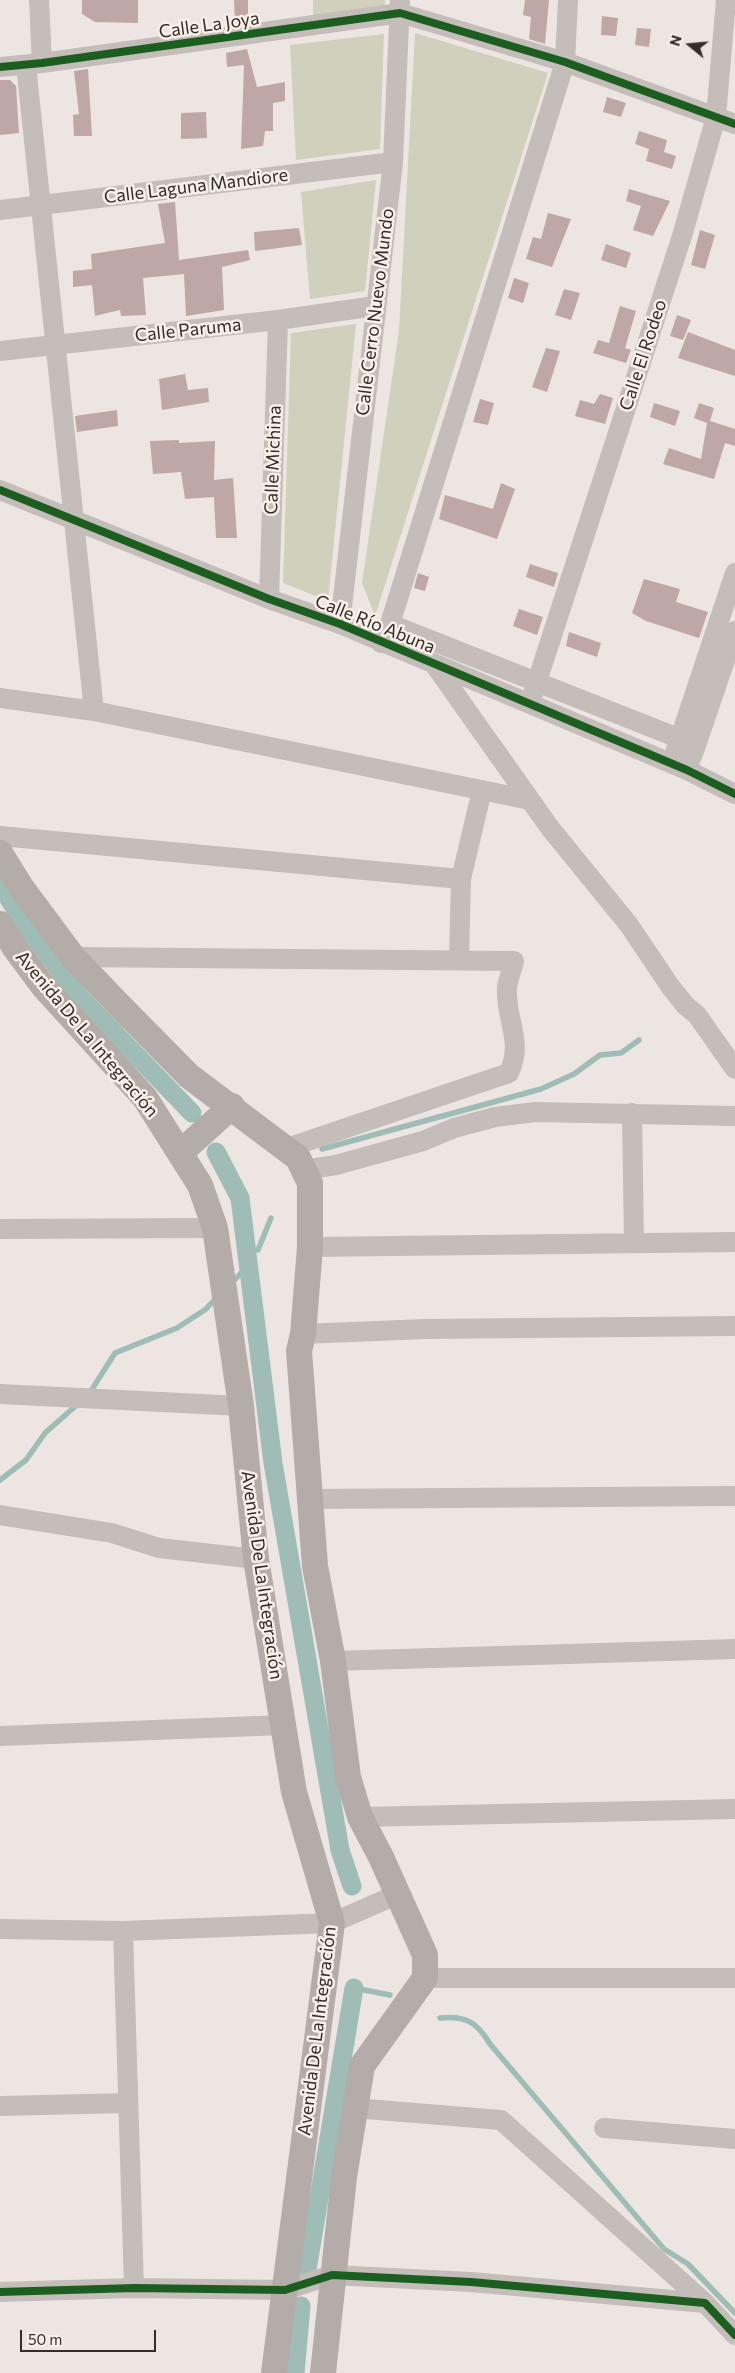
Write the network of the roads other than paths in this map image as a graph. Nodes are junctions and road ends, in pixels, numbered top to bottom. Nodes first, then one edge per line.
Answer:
1 (39, 0) edge
2 (568, 0) edge
3 (726, 0) edge
4 (400, 7) edge
5 (565, 62) junction
6 (34, 64) junction
7 (0, 67) edge
8 (726, 120) edge
9 (393, 162) junction
10 (41, 204) junction
11 (0, 210) edge
12 (375, 306) junction
13 (278, 320) junction
14 (56, 343) junction
15 (0, 351) edge
16 (0, 490) edge
17 (74, 519) junction
18 (735, 573) edge
19 (269, 599) junction
20 (340, 624) junction
21 (390, 624) junction
22 (735, 631) edge
23 (381, 642) junction
24 (434, 664) junction
25 (536, 682) junction
26 (0, 698) edge
27 (530, 703) junction
28 (94, 711) junction
29 (688, 742) junction
30 (679, 767) junction
31 (482, 790) junction
32 (735, 794) edge
33 (530, 800) junction
34 (0, 836) edge
35 (0, 853) edge
36 (460, 879) junction
37 (0, 924) edge
38 (7, 947) edge
39 (72, 957) junction
40 (459, 960) junction
41 (735, 1069) edge
42 (232, 1106) junction
43 (632, 1112) junction
44 (735, 1116) edge
45 (287, 1148) junction
46 (180, 1153) junction
47 (304, 1170) junction
48 (0, 1228) edge
49 (215, 1228) junction
50 (735, 1242) edge
51 (634, 1243) junction
52 (310, 1247) junction
53 (735, 1326) edge
54 (304, 1334) junction
55 (0, 1394) edge
56 (241, 1406) junction
57 (735, 1496) edge
58 (310, 1499) junction
59 (0, 1515) edge
60 (256, 1559) junction
61 (735, 1649) edge
62 (333, 1661) junction
63 (284, 1725) junction
64 (0, 1736) edge
65 (735, 1809) edge
66 (360, 1817) junction
67 (398, 1894) junction
68 (332, 1923) junction
69 (0, 1929) edge
70 (123, 1931) junction
71 (426, 1978) junction
72 (735, 1978) edge
73 (128, 2103) junction
74 (0, 2106) edge
75 (354, 2108) junction
76 (604, 2128) dead end
77 (735, 2139) edge
78 (332, 2275) junction
79 (134, 2288) junction
80 (284, 2290) junction
81 (0, 2292) edge
82 (705, 2304) junction
83 (735, 2335) edge
84 (274, 2373) edge
85 (323, 2373) edge

1 - 6 street
2 - 5 street
3 - 8 street, Calle El Rodeo
4 - 5 street, Calle La Joya
4 - 6 street, Calle La Joya
4 - 9 street, Calle Cerro Nuevo Mundo
5 - 8 street, Calle La Joya
5 - 21 street
6 - 7 street, Calle La Joya
6 - 10 street
8 - 25 street, Calle El Rodeo
9 - 10 street, Calle Laguna Mandiore
9 - 12 street, Calle Cerro Nuevo Mundo
10 - 11 street, Calle Laguna Mandiore
10 - 14 street
12 - 13 street, Calle Paruma
12 - 20 street, Calle Cerro Nuevo Mundo
13 - 14 street, Calle Paruma
13 - 19 street, Calle Michina
14 - 15 street, Calle Paruma
14 - 17 street
16 - 17 street, Calle Río Abuna
17 - 19 street, Calle Río Abuna
17 - 28 street
18 - 29 street
19 - 20 street, Calle Río Abuna
20 - 23 street, Calle Río Abuna
21 - 23 street
21 - 25 street
22 - 29 street
23 - 24 street, Calle Río Abuna
24 - 27 street, Calle Río Abuna
24 - 33 street
25 - 27 street, Calle El Rodeo
25 - 29 street
26 - 28 street
27 - 30 street, Calle Río Abuna
28 - 31 street
29 - 30 street
30 - 32 street, Calle Río Abuna
31 - 33 street
31 - 36 street
33 - 41 street
34 - 36 street
35 - 39 main road
36 - 40 street
37 - 38 main road, Avenida De La Integración
38 - 46 main road, Avenida De La Integración
39 - 40 street
39 - 42 main road
40 - 45 street
42 - 45 main road
42 - 46 main road
43 - 44 street
43 - 47 street
43 - 51 street
45 - 47 main road
46 - 49 main road, Avenida De La Integración
47 - 52 main road
48 - 49 street
49 - 56 main road, Avenida De La Integración
50 - 51 street
51 - 52 street
52 - 54 main road
53 - 54 street
54 - 58 main road
55 - 56 street
56 - 60 main road, Avenida De La Integración
57 - 58 street
58 - 62 main road
59 - 60 street
60 - 63 main road, Avenida De La Integración
61 - 62 street
62 - 66 main road
63 - 64 street
63 - 68 main road, Avenida De La Integración
65 - 66 street
66 - 67 main road
67 - 68 street
67 - 71 main road
68 - 70 street
68 - 80 main road, Avenida De La Integración
69 - 70 street
70 - 73 street
71 - 72 street
71 - 75 main road
73 - 74 street
73 - 79 street
75 - 78 main road
75 - 82 street
76 - 77 street
78 - 80 street
78 - 82 street
78 - 85 main road
79 - 80 street
79 - 81 street
80 - 84 main road
82 - 83 street

